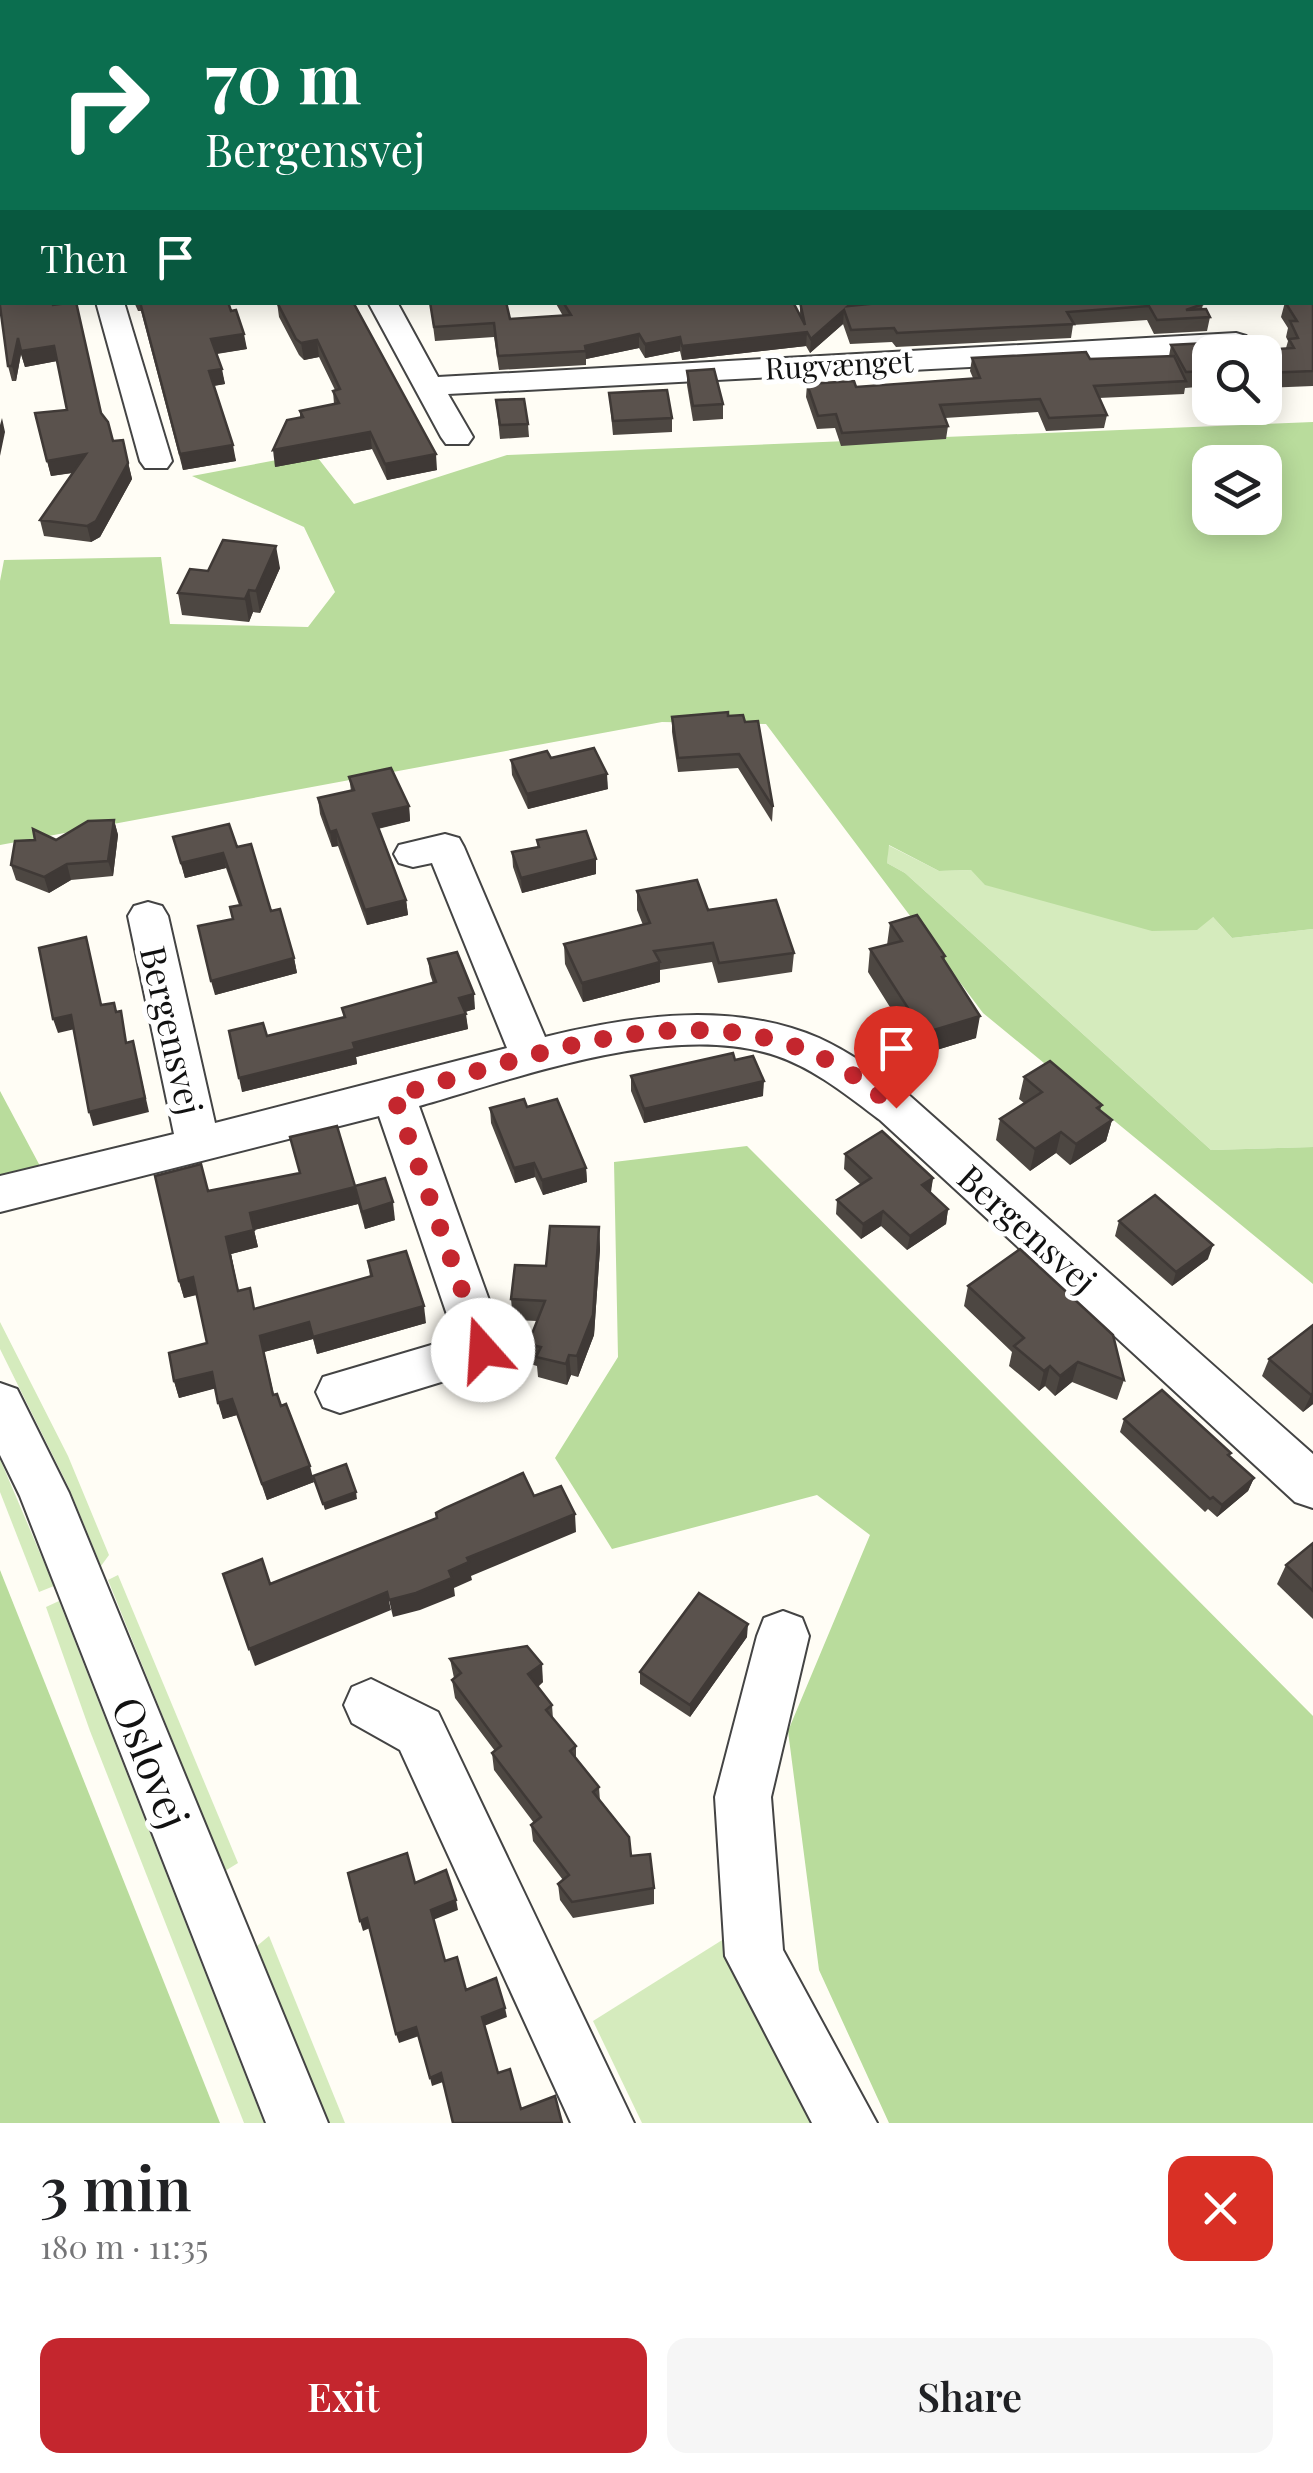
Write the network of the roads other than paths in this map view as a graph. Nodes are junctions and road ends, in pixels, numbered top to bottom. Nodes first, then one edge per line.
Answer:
1 (111, 305) edge
2 (384, 305) edge
3 (1192, 344) edge
4 (431, 386) junction
5 (457, 437) dead end
6 (156, 461) dead end
7 (413, 854) dead end
8 (148, 916) dead end
9 (532, 1056) junction
10 (394, 1096) junction
11 (198, 1144) junction
12 (0, 1194) edge
13 (340, 1392) dead end
14 (0, 1404) edge
15 (1313, 1486) edge
16 (784, 1636) dead end
17 (370, 1706) dead end
18 (297, 2123) edge
19 (603, 2123) edge
20 (846, 2123) edge

1 - 6 street
2 - 4 street
3 - 4 street, Rugvænget
4 - 5 street
7 - 9 street
8 - 11 street, Bergensvej
9 - 10 street, Bergensvej
9 - 15 street, Bergensvej
10 - 11 street, Bergensvej
10 - 13 street
11 - 12 street, Bergensvej
14 - 18 street, Oslovej
16 - 20 street
17 - 19 street

